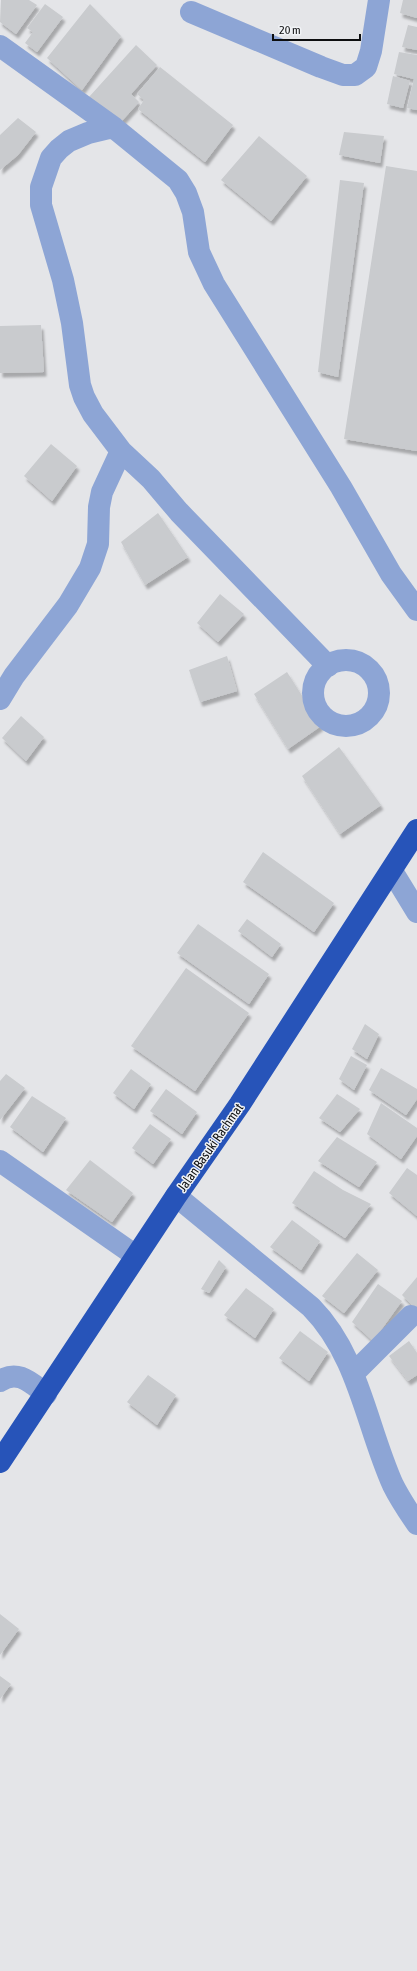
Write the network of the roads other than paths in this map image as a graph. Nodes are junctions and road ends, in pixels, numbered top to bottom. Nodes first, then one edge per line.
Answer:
1 (379, 0) edge
2 (191, 12) dead end
3 (0, 46) edge
4 (113, 127) junction
5 (121, 451) junction
6 (417, 610) edge
7 (328, 666) dead end
8 (0, 699) edge
9 (417, 830) edge
10 (392, 871) junction
11 (417, 912) edge
12 (0, 1161) edge
13 (176, 1196) junction
14 (136, 1256) junction
15 (411, 1316) dead end
16 (353, 1374) junction
17 (2, 1378) edge
18 (46, 1394) junction
19 (0, 1462) edge
20 (417, 1524) edge

1 - 2 street
3 - 4 street
4 - 5 street
4 - 6 street
5 - 7 street
5 - 8 street
9 - 10 highway, Jalan Basuki Rachmat
10 - 11 street
10 - 13 highway, Jalan Basuki Rachmat
12 - 14 street
13 - 14 highway, Jalan Basuki Rachmat
13 - 16 street
14 - 18 highway, Jalan Basuki Rachmat
15 - 16 street
16 - 20 street
17 - 18 street
18 - 19 highway, Jalan Basuki Rachmat

